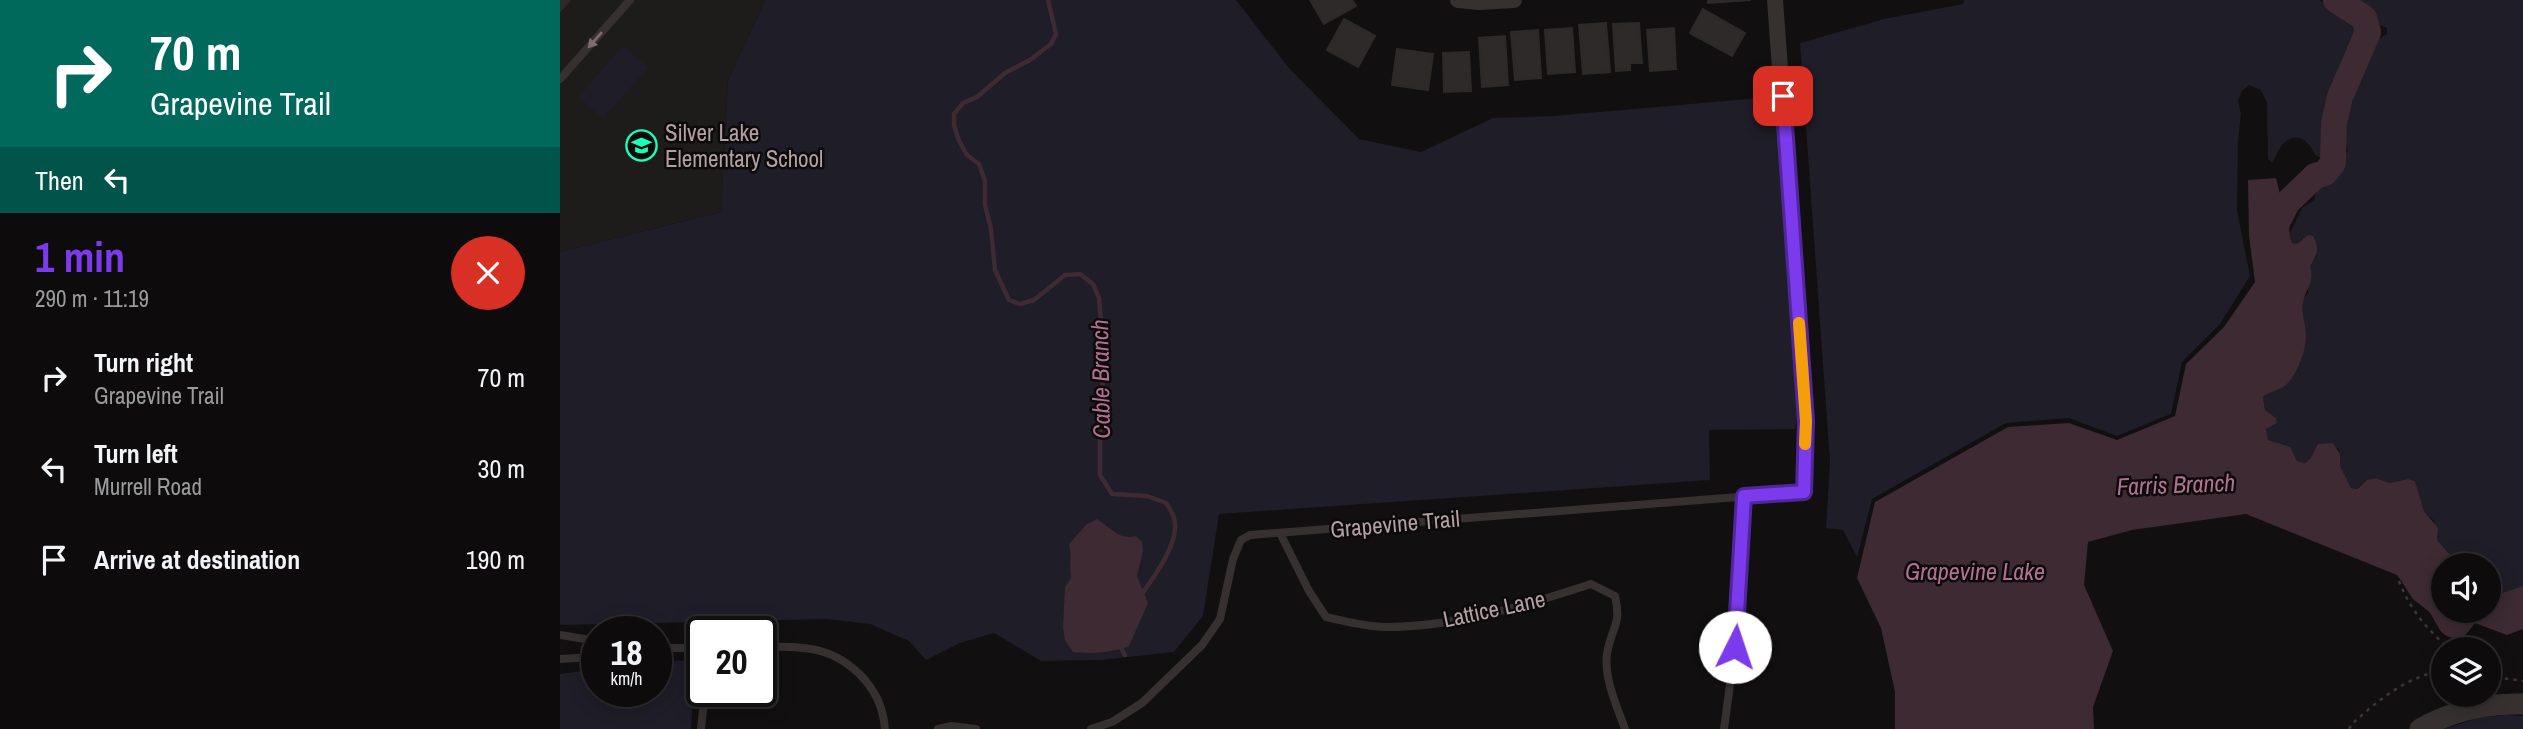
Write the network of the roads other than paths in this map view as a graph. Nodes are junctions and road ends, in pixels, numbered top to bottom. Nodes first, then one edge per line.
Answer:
1 (630, 0) edge
2 (1458, 0) edge
3 (1514, 0) edge
4 (1776, 0) edge
5 (560, 79) edge
6 (1804, 492) joint
7 (1744, 496) junction
8 (1280, 534) junction
9 (560, 635) edge
10 (581, 638) edge
11 (777, 647) edge
12 (581, 658) edge
13 (560, 659) edge
14 (2523, 704) edge
15 (703, 707) edge
16 (701, 729) edge
17 (885, 729) edge
18 (938, 729) edge
19 (976, 729) edge
20 (1091, 729) edge
21 (1625, 729) edge
22 (1724, 729) edge
23 (2420, 729) edge

1 -> 5 lane
2 - 3 street
4 - 6 street
6 - 7 lane, Grapevine Trail
7 - 8 lane, Grapevine Trail
7 - 22 lane
8 - 20 lane, Grapevine Trail
8 - 21 lane, Lattice Lane
9 - 10 lane
11 - 17 lane
12 - 13 lane
14 - 23 street
15 - 16 lane
18 - 19 lane

